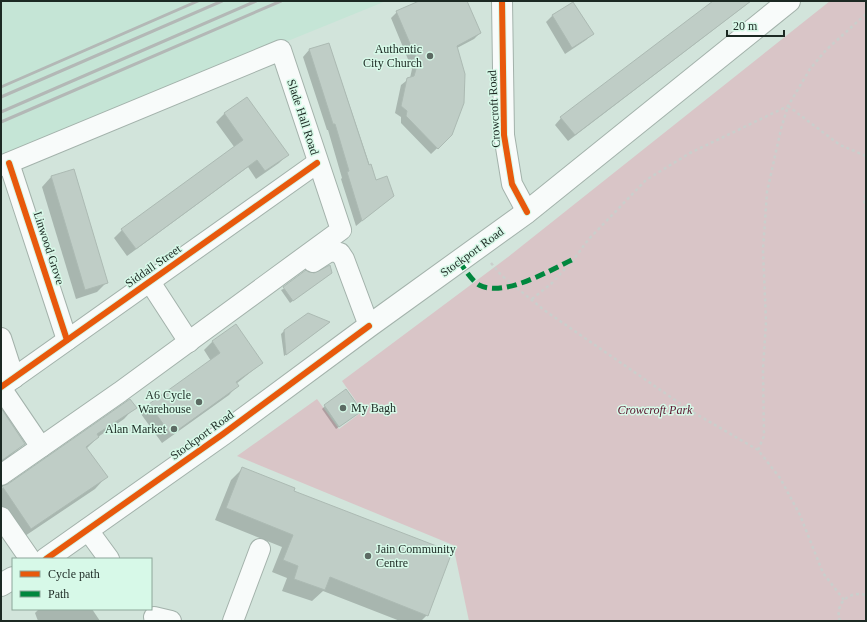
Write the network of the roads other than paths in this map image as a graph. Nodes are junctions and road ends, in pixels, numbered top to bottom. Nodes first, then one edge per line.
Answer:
1 (502, 1) edge
2 (789, 1) edge
3 (317, 163) junction
4 (5, 164) edge
5 (527, 212) junction
6 (150, 282) junction
7 (261, 300) dead end
8 (369, 326) junction
9 (1, 338) edge
10 (67, 340) junction
11 (189, 342) junction
12 (5, 385) edge
13 (41, 447) junction
14 (1, 475) edge
15 (1, 517) edge
16 (87, 530) junction
17 (260, 548) dead end
18 (29, 558) edge
19 (47, 558) edge
20 (109, 558) edge
21 (12, 579) edge
22 (1, 585) edge
23 (233, 621) edge

1 - 5 street, Crowcroft Road
2 - 5 highway, Stockport Road
3 - 4 street, Slade Hall Road
3 - 6 street, Siddall Street
3 - 11 street, Slade Hall Road
4 - 10 street, Linwood Grove
5 - 8 highway, Stockport Road
6 - 10 street, Siddall Street
6 - 11 street
7 - 8 street
8 - 16 highway, Stockport Road
9 - 12 street
10 - 12 street, Siddall Street
11 - 13 street
12 - 13 street
13 - 14 street
15 - 18 street
16 - 19 highway, Stockport Road
16 - 20 street
17 - 23 street
21 - 22 highway

